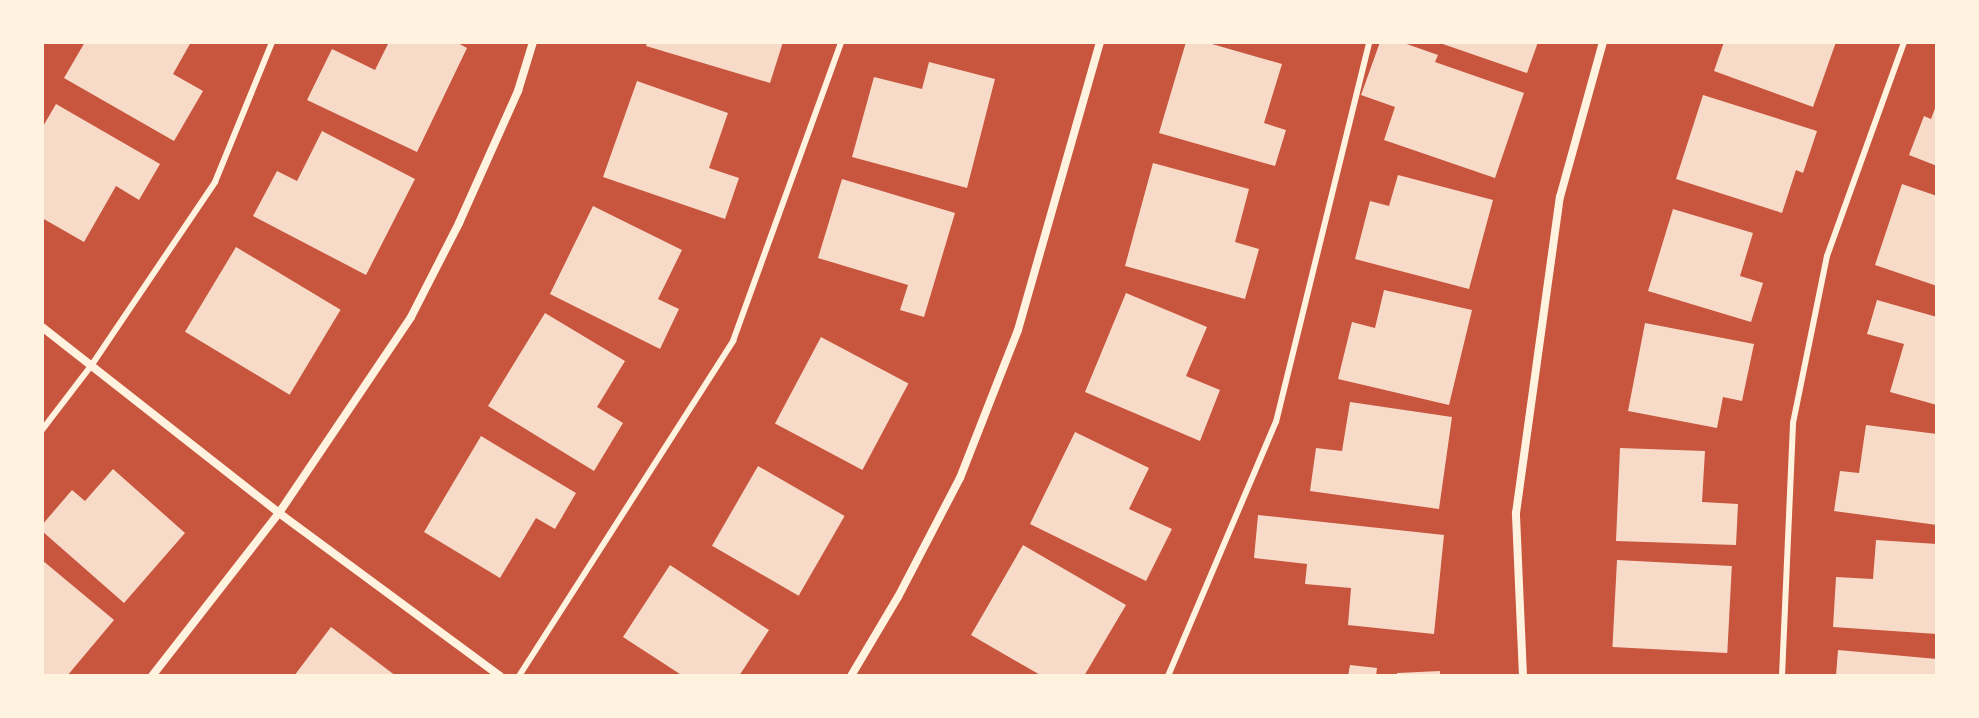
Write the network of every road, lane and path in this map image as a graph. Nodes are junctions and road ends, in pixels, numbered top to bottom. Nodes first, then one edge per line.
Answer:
1 (272, 42) edge
2 (533, 42) edge
3 (841, 42) edge
4 (1100, 42) edge
5 (1369, 42) edge
6 (1603, 42) edge
7 (1904, 42) edge
8 (42, 327) edge
9 (91, 366) junction
10 (42, 430) edge
11 (279, 513) junction
12 (152, 676) edge
13 (500, 676) edge
14 (519, 676) edge
15 (851, 676) edge
16 (1168, 676) edge
17 (1523, 676) edge
18 (1782, 676) edge

1 - 9 lane
2 - 11 street
3 - 14 lane
4 - 15 street
5 - 16 lane
6 - 17 street
7 - 18 lane
8 - 9 street
9 - 10 lane
9 - 11 street
11 - 12 street
11 - 13 street

